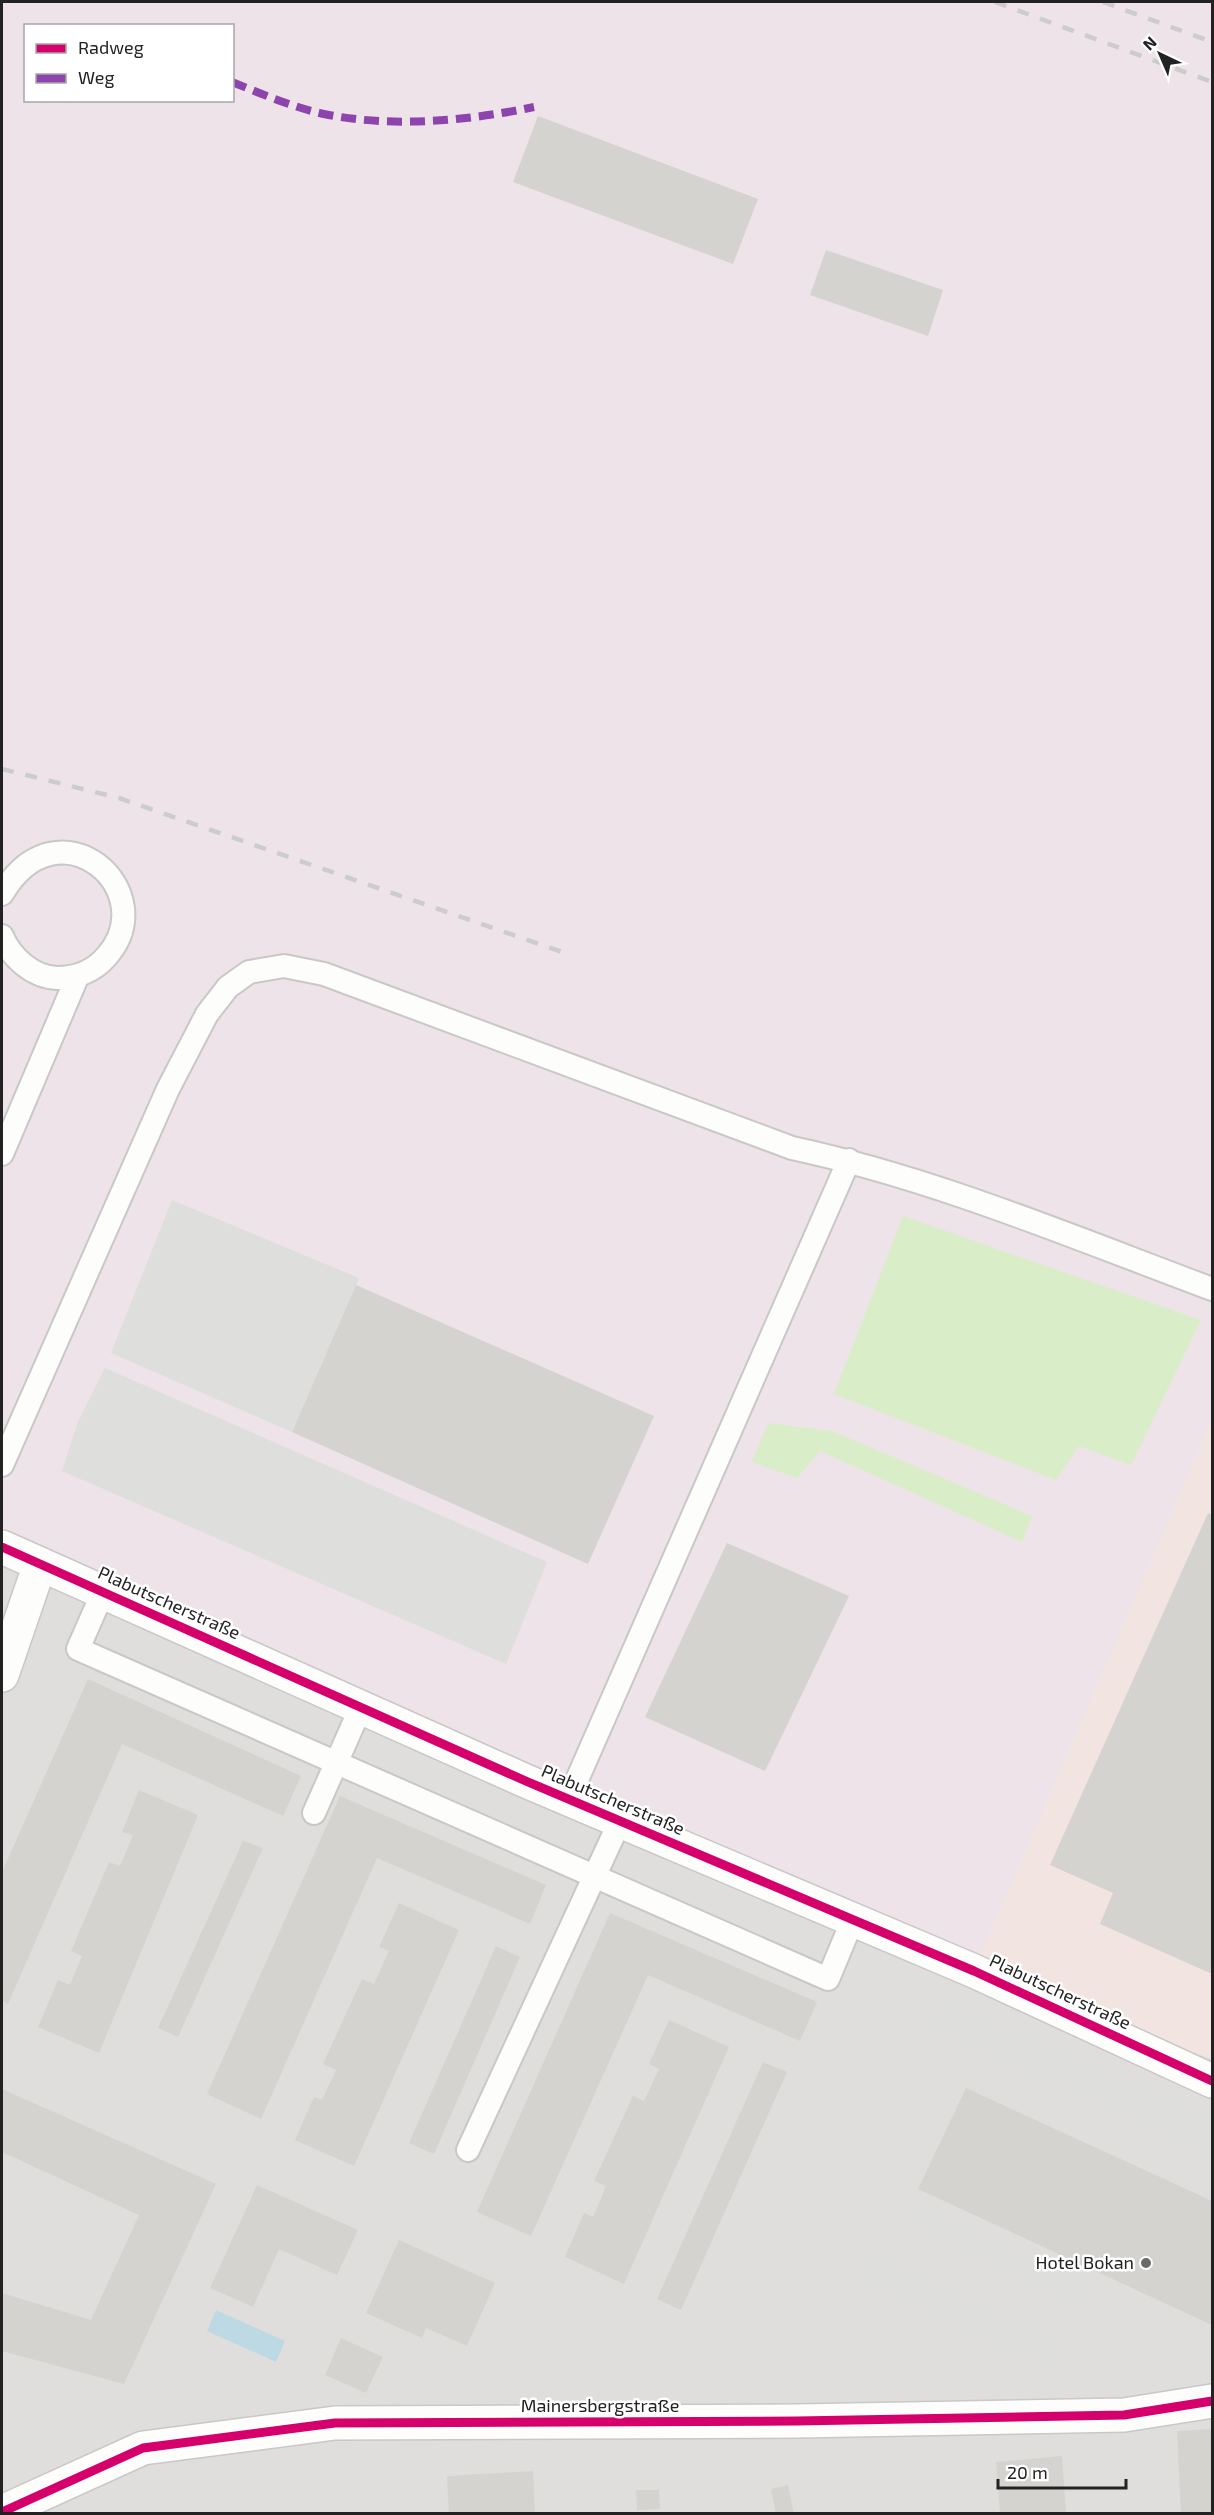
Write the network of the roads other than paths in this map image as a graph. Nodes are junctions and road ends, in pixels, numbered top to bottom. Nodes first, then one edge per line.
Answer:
1 (2, 894) edge
2 (3, 946) edge
3 (78, 975) junction
4 (2, 1154) edge
5 (849, 1160) junction
6 (1212, 1289) edge
7 (2, 1465) edge
8 (2, 1547) edge
9 (40, 1564) junction
10 (104, 1592) junction
11 (2, 1675) edge
12 (361, 1707) junction
13 (336, 1761) junction
14 (569, 1798) junction
15 (314, 1813) dead end
16 (620, 1821) junction
17 (594, 1876) junction
18 (853, 1919) junction
19 (1212, 2081) edge
20 (468, 2151) dead end
21 (1212, 2401) edge
22 (2, 2512) edge

1 - 3 lane
2 - 3 lane
3 - 4 lane
5 - 6 lane
5 - 7 lane
5 - 14 lane
8 - 9 street, Plabutscherstraße
9 - 10 street, Plabutscherstraße
9 - 11 street
10 - 12 street, Plabutscherstraße
10 - 13 lane, Plabutscherstraße
12 - 13 lane
12 - 14 street, Plabutscherstraße
13 - 15 lane
13 - 17 lane, Plabutscherstraße
14 - 16 street, Plabutscherstraße
16 - 17 lane
16 - 18 street, Plabutscherstraße
17 - 18 lane, Plabutscherstraße
17 - 20 lane
18 - 19 street, Plabutscherstraße
21 - 22 street, Mainersbergstraße

